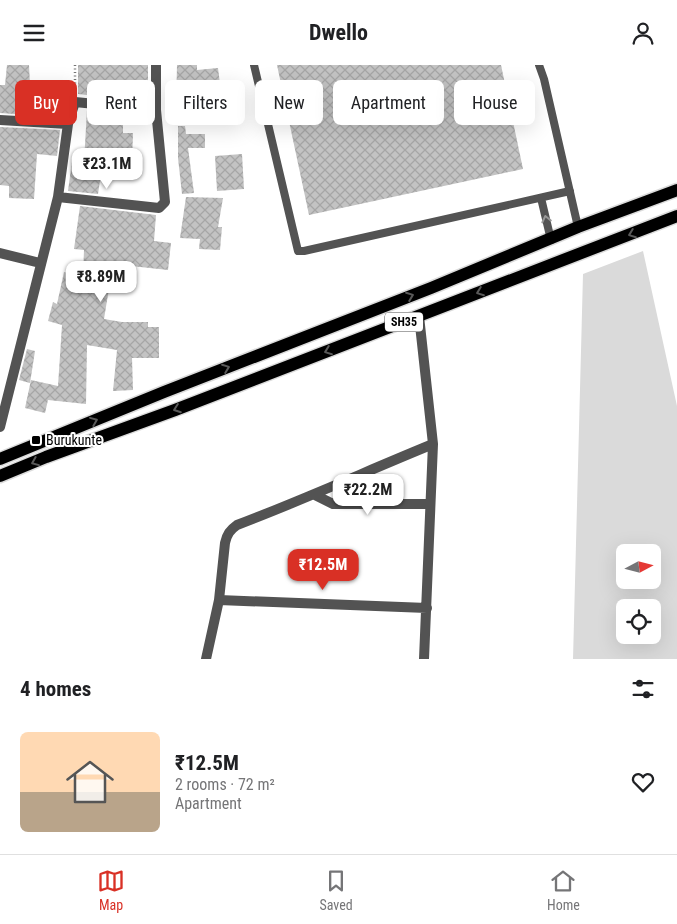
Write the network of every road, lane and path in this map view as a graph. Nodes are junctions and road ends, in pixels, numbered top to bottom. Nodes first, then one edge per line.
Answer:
1 (75, 65) edge
2 (156, 65) edge
3 (254, 65) edge
4 (539, 65) edge
5 (75, 80) edge
6 (77, 102) edge
7 (156, 110) junction
8 (0, 120) edge
9 (15, 121) edge
10 (68, 125) edge
11 (677, 190) edge
12 (570, 191) junction
13 (58, 197) junction
14 (541, 198) junction
15 (677, 216) edge
16 (578, 227) junction
17 (551, 239) junction
18 (0, 253) edge
19 (40, 263) junction
20 (419, 316) junction
21 (0, 427) edge
22 (433, 444) junction
23 (0, 459) edge
24 (0, 476) edge
25 (315, 495) junction
26 (430, 504) junction
27 (219, 599) junction
28 (427, 608) junction
29 (206, 659) edge
30 (424, 659) edge

1 - 5 path
2 - 7 street
3 - 14 lane
4 - 12 lane
6 - 7 street
7 - 13 street
8 - 9 street
10 - 13 street
11 - 16 main road, SH35
12 - 14 lane
12 - 16 lane
13 - 19 street
17 -> 14 lane
15 -> 20 main road, SH35
16 - 17 main road, SH35
23 -> 17 main road, SH35
18 - 19 street
19 - 21 street
20 - 22 street
20 -> 24 main road, SH35
22 - 25 street
22 - 26 street
25 - 26 street
25 - 27 street
26 - 28 street
27 - 28 street
27 - 29 street
28 - 30 street

